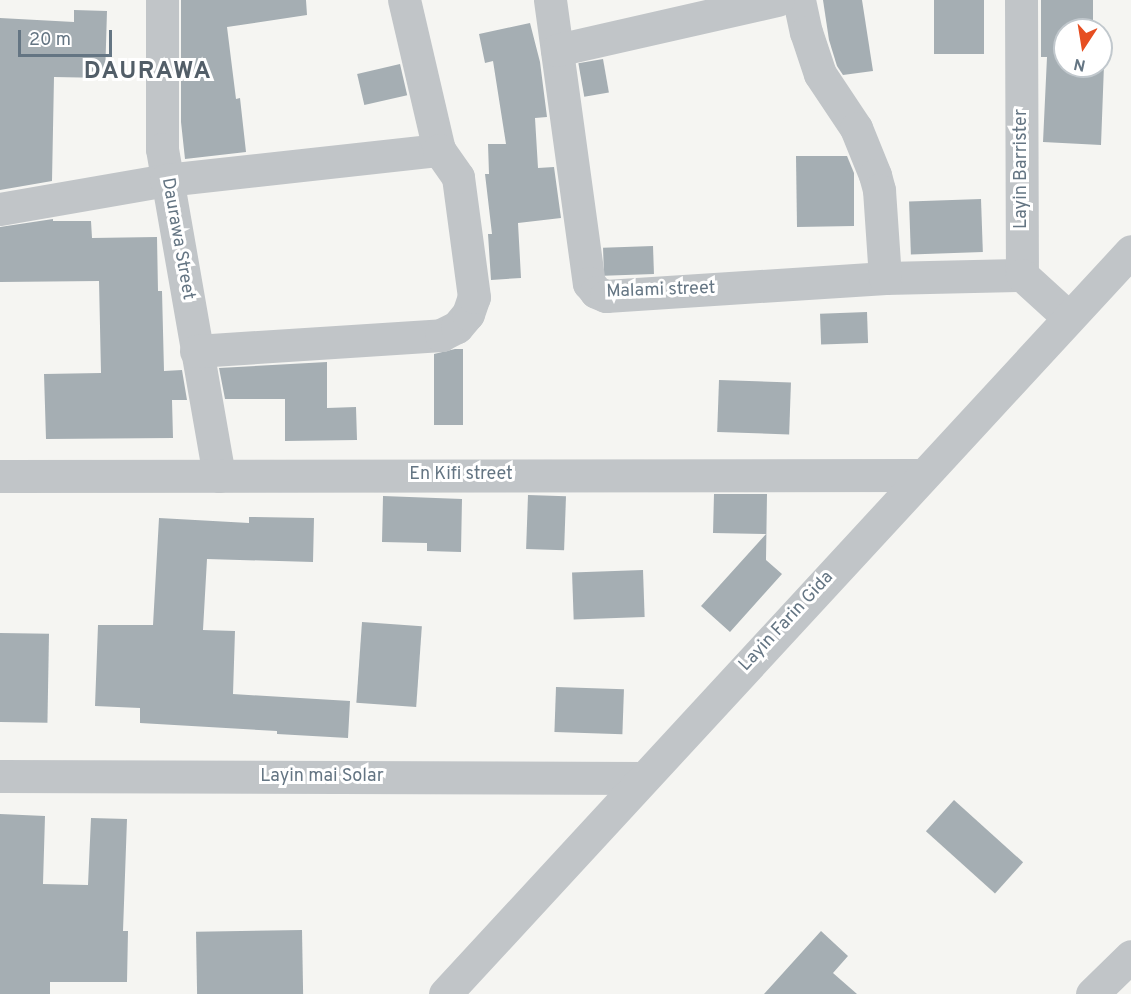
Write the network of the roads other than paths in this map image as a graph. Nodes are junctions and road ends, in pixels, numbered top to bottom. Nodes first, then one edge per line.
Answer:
1 (162, 0) edge
2 (404, 0) edge
3 (550, 0) edge
4 (777, 0) edge
5 (799, 0) edge
6 (1021, 0) edge
7 (557, 50) junction
8 (439, 150) junction
9 (166, 180) junction
10 (0, 209) edge
11 (1131, 251) edge
12 (1022, 275) junction
13 (885, 278) junction
14 (1068, 317) junction
15 (196, 351) junction
16 (922, 475) junction
17 (0, 476) edge
18 (219, 476) junction
19 (0, 776) edge
20 (643, 778) junction
21 (1131, 956) edge
22 (445, 994) edge
23 (1092, 994) edge

1 - 9 street, Daurawa Street
2 - 8 street
3 - 7 street, Malami street
4 - 7 street
5 - 13 street
6 - 12 street, Layin Barrister
7 - 13 street, Malami street
8 - 9 street
8 - 15 street
9 - 10 street
9 - 15 street, Daurawa Street
11 - 14 street, Layin Farin Gida
12 - 13 street, Malami street
12 - 14 street
14 - 16 street, Layin Farin Gida
15 - 18 street, Daurawa Street
16 - 18 street, En Kifi street
16 - 20 street, Layin Farin Gida
17 - 18 street, En Kifi street
19 - 20 street, Layin mai Solar
20 - 22 street, Layin Farin Gida
21 - 23 street

